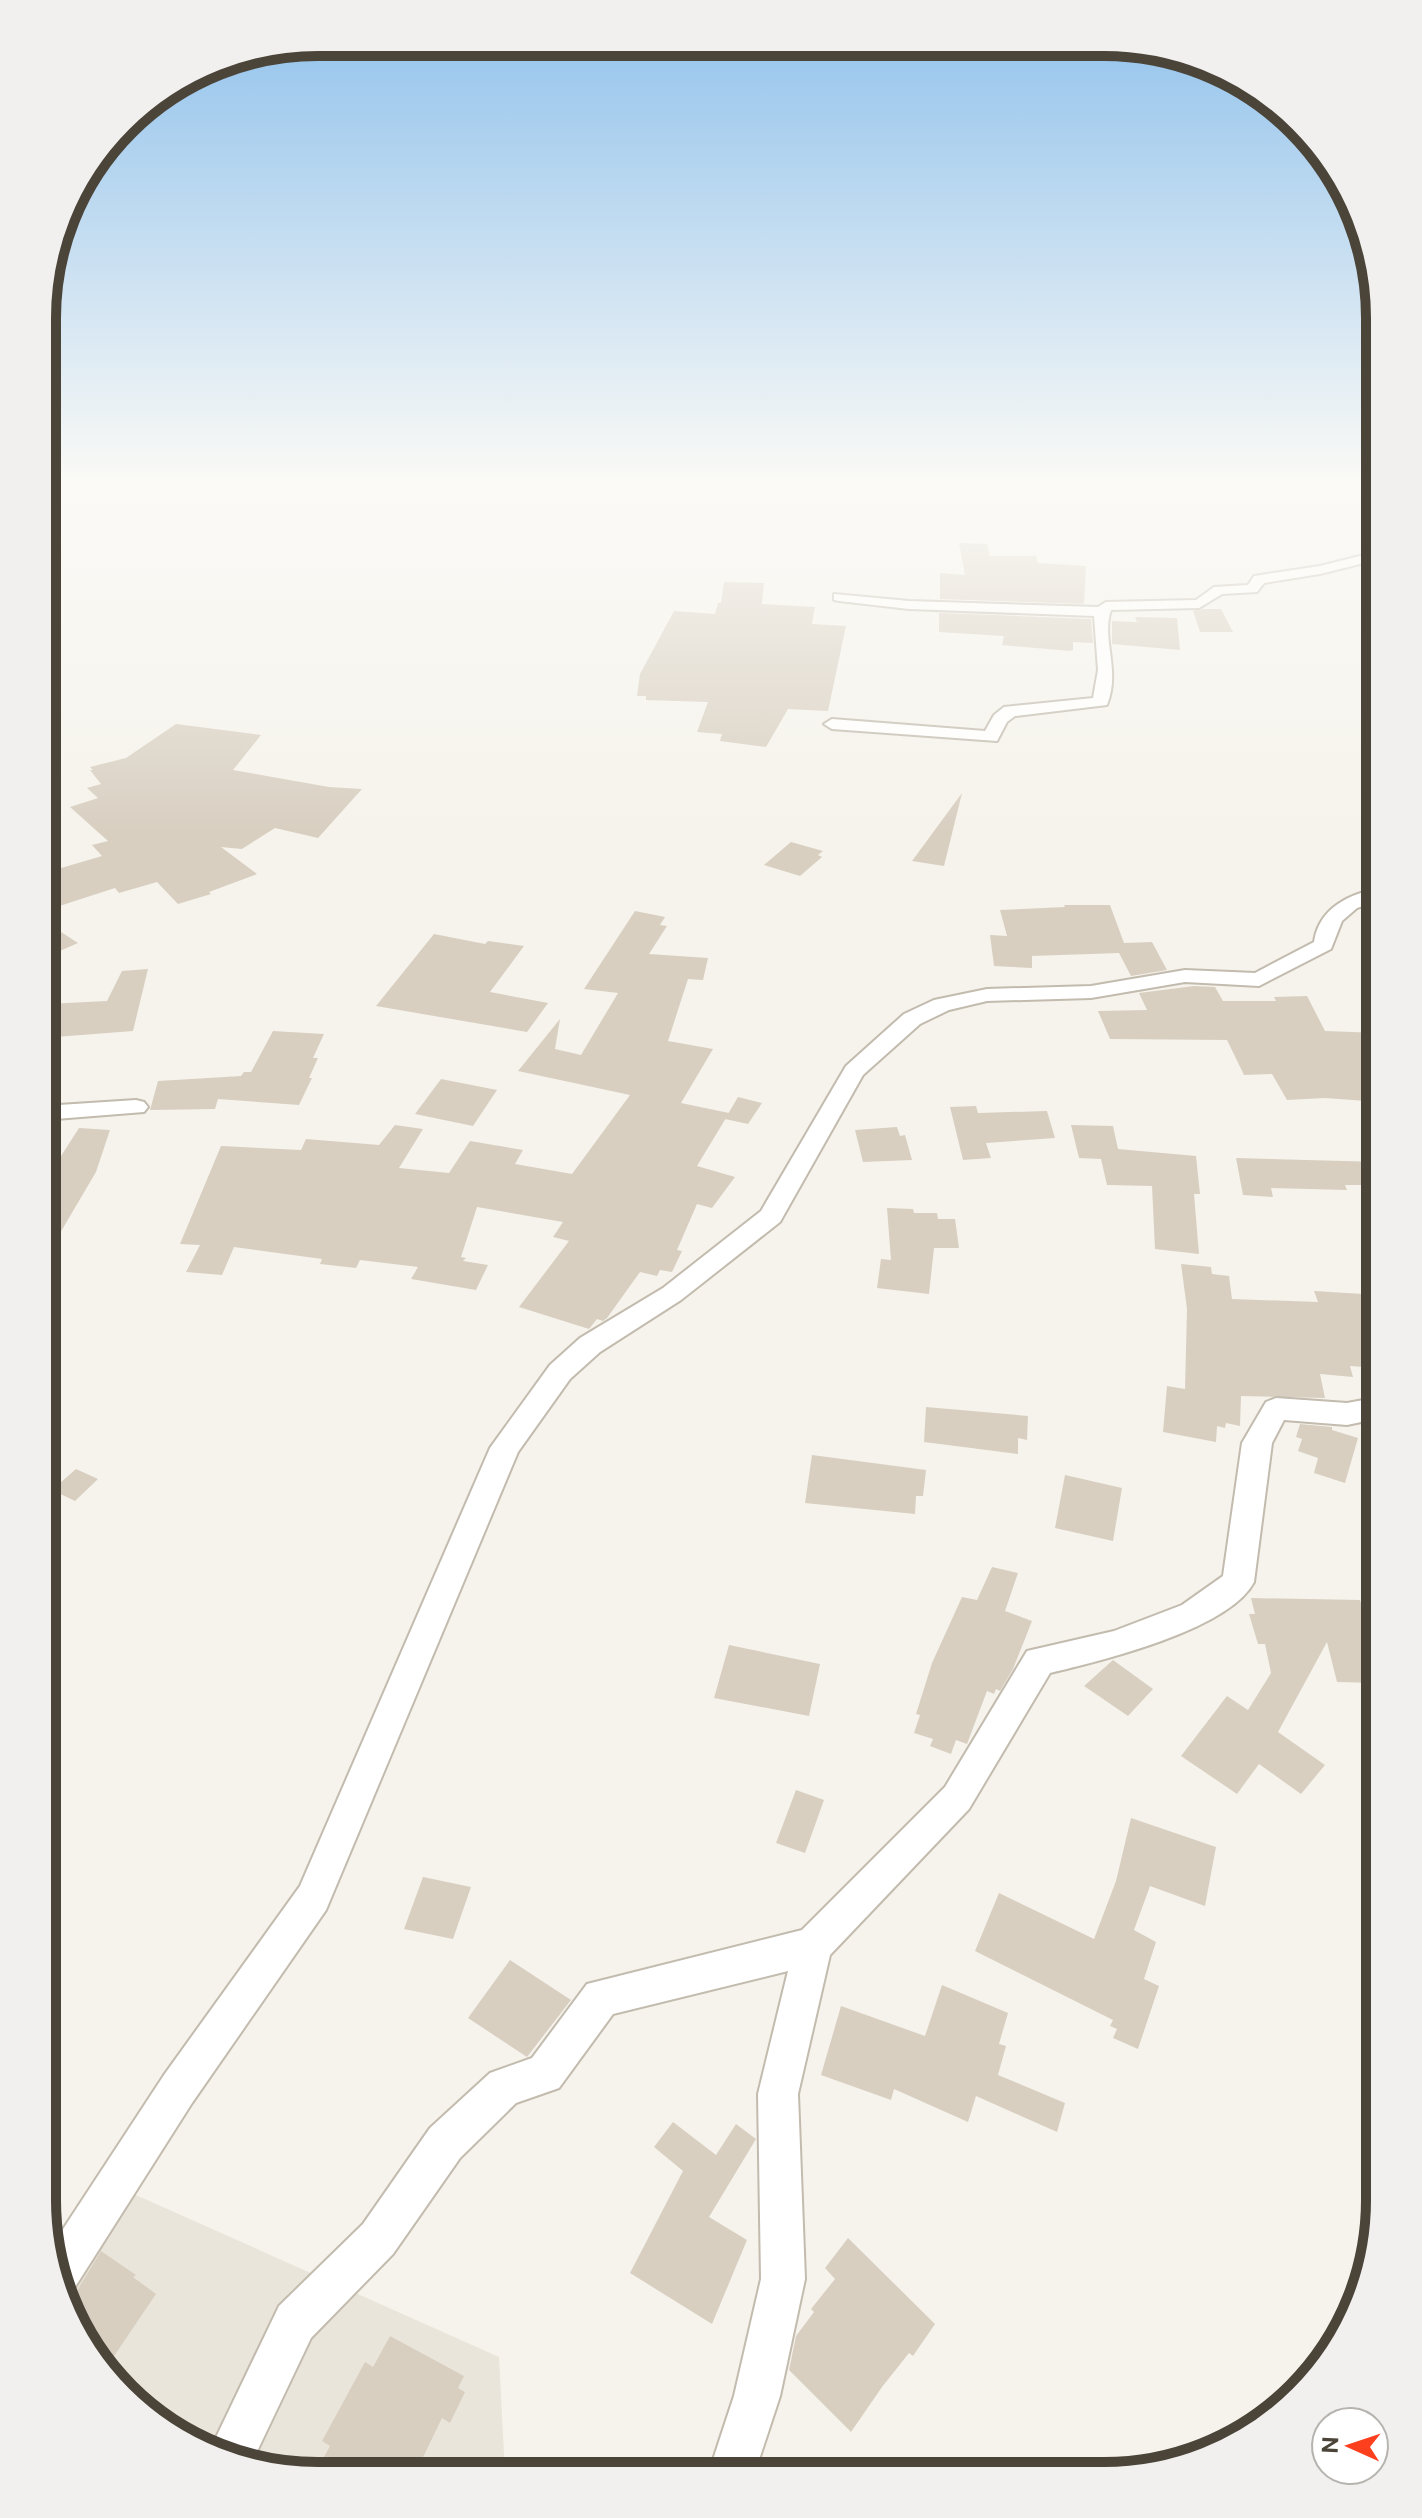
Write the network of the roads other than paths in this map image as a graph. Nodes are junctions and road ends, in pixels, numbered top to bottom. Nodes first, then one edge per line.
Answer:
1 (852, 599) edge
2 (1207, 599) edge
3 (1101, 612) junction
4 (832, 724) dead end
5 (1366, 897) edge
6 (136, 1107) dead end
7 (56, 1112) edge
8 (1365, 1410) edge
9 (813, 1946) junction
10 (65, 2265) edge
11 (235, 2448) edge
12 (735, 2462) edge

1 - 3 street
2 - 3 street
3 - 4 street
5 - 10 street
6 - 7 street
8 - 9 street
9 - 11 street
9 - 12 street

